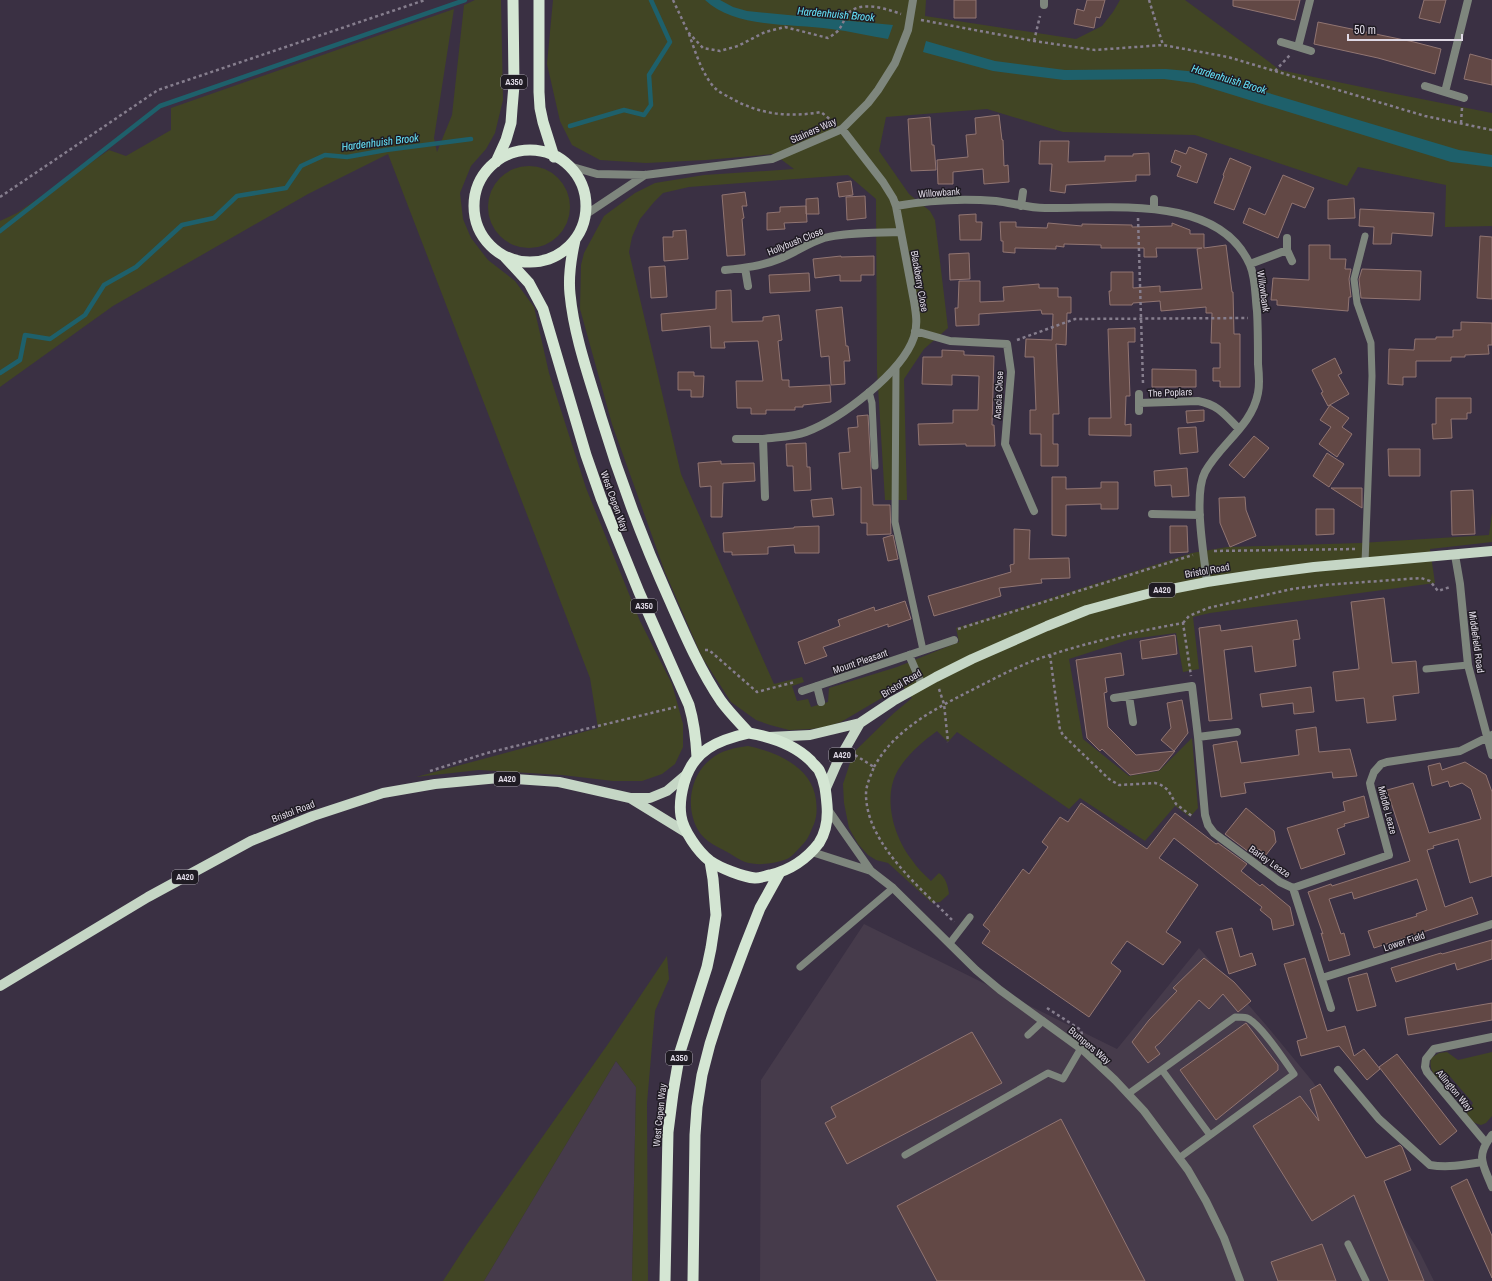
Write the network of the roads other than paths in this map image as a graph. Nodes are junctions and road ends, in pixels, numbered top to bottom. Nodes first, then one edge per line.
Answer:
1 (513, 0) edge
2 (539, 0) edge
3 (913, 0) edge
4 (1310, 0) edge
5 (1468, 0) edge
6 (1280, 42) dead end
7 (1298, 47) junction
8 (1311, 51) dead end
9 (1425, 86) dead end
10 (1445, 92) junction
11 (1464, 98) dead end
12 (842, 129) junction
13 (554, 156) junction
14 (496, 162) junction
15 (569, 166) junction
16 (645, 175) junction
17 (1023, 192) dead end
18 (1154, 199) dead end
19 (896, 206) junction
20 (1021, 206) junction
21 (1154, 208) junction
22 (585, 215) junction
23 (900, 232) junction
24 (1365, 236) dead end
25 (1287, 238) dead end
26 (575, 240) junction
27 (1287, 250) junction
28 (505, 257) junction
29 (1292, 261) dead end
30 (1250, 264) junction
31 (745, 268) junction
32 (725, 270) dead end
33 (748, 286) dead end
34 (915, 331) junction
35 (896, 367) junction
36 (869, 392) junction
37 (1139, 394) road end
38 (1239, 429) junction
39 (736, 439) dead end
40 (763, 439) junction
41 (875, 466) dead end
42 (766, 497) dead end
43 (1034, 511) dead end
44 (1152, 514) dead end
45 (1200, 515) junction
46 (1492, 551) edge
47 (1455, 555) junction
48 (1365, 563) junction
49 (1207, 582) junction
50 (954, 640) dead end
51 (923, 650) junction
52 (909, 654) junction
53 (1468, 665) junction
54 (1426, 669) dead end
55 (922, 685) junction
56 (817, 686) junction
57 (802, 691) dead end
58 (1129, 696) junction
59 (1114, 698) dead end
60 (821, 702) dead end
61 (1133, 722) dead end
62 (860, 723) junction
63 (1237, 732) dead end
64 (749, 733) junction
65 (1489, 736) edge
66 (769, 737) junction
67 (1198, 737) junction
68 (1492, 755) edge
69 (697, 757) junction
70 (687, 774) junction
71 (826, 788) junction
72 (630, 798) junction
73 (828, 808) junction
74 (687, 833) junction
75 (812, 852) junction
76 (710, 861) junction
77 (871, 871) junction
78 (780, 872) junction
79 (893, 888) junction
80 (1293, 888) junction
81 (970, 917) dead end
82 (1492, 924) edge
83 (950, 943) junction
84 (800, 967) dead end
85 (1322, 978) junction
86 (0, 986) edge
87 (1331, 1008) dead end
88 (1043, 1021) junction
89 (1028, 1035) dead end
90 (1492, 1037) edge
91 (1083, 1050) junction
92 (1162, 1070) junction
93 (1338, 1070) dead end
94 (1128, 1094) junction
95 (1210, 1135) junction
96 (1492, 1135) edge
97 (1486, 1143) junction
98 (905, 1155) dead end
99 (1179, 1158) junction
100 (1482, 1162) junction
101 (1492, 1186) edge
102 (1348, 1244) dead end
103 (665, 1281) edge
104 (693, 1281) edge
105 (1240, 1281) edge
106 (1366, 1281) edge

1 - 14 highway, A350
2 - 13 highway, A350
3 - 12 street, Stainers Way
4 - 7 street
5 - 10 street
6 - 7 street
7 - 8 street
9 - 10 street
10 - 11 street
12 - 16 street, Stainers Way
12 - 19 street, Blackberry Close
13 - 14 highway
13 - 15 highway
14 - 28 highway
15 - 16 street, Stainers Way
15 - 22 highway
16 - 22 street, Stainers Way
17 - 20 street
18 - 21 street
19 - 20 street, Willowbank
19 - 23 street, Blackberry Close
20 - 21 street, Willowbank
21 - 30 street, Willowbank
22 - 26 highway
23 - 31 street, Hollybush Close
23 - 34 street, Blackberry Close
24 - 48 lane
25 - 27 street
26 - 28 highway
26 - 64 highway, West Cepen Way / A350
27 - 29 street
27 - 30 street
28 - 69 highway, West Cepen Way / A350
30 - 38 street, Willowbank
31 - 32 street, Hollybush Close
31 - 33 street
34 - 35 street, Blackberry Close
34 - 43 street, Acacia Close
35 - 36 street, Blackberry Close
35 - 51 lane
36 - 40 street, Blackberry Close
36 - 41 lane
37 - 38 street, The Poplars
38 - 45 street, Willowbank
39 - 40 street, Blackberry Close
40 - 42 street
44 - 45 street
45 - 49 street, Willowbank
46 - 47 main road, Bristol Road / A420
47 - 48 main road, Bristol Road / A420
47 - 53 street, Middlefield Road
48 - 49 main road, Bristol Road / A420
49 - 55 main road, Bristol Road / A420
50 - 51 street, Mount Pleasant
51 - 52 street, Mount Pleasant
52 - 55 street
52 - 56 street, Mount Pleasant
53 - 54 lane
53 - 65 street, Middlefield Road
55 - 62 main road, Bristol Road / A420
56 - 57 street, Mount Pleasant
56 - 60 street
58 - 59 street
58 - 61 street
58 - 67 street
62 - 66 main road, Bristol Road / A420
62 - 71 main road, Bristol Road / A420
63 - 67 street
64 - 66 highway
64 - 69 highway
65 - 68 street, Middlefield Road
65 - 80 street, Middle Leaze
66 - 71 highway
67 - 80 street, Barley Leaze
69 - 70 highway
70 - 72 main road, Bristol Road / A420
70 - 74 highway
71 - 73 highway
72 - 74 main road, Bristol Road / A420
72 - 86 main road, Bristol Road / A420
73 - 75 highway
73 - 77 street, Bumpers Way
74 - 76 highway
75 - 77 street, Bumpers Way
75 - 78 highway
76 - 78 highway
76 - 103 highway, West Cepen Way / A350
77 - 79 street, Bumpers Way
78 - 104 highway, A350
79 - 83 street, Bumpers Way
79 - 84 lane
80 - 85 street, Barley Leaze
81 - 83 lane
82 - 85 street, Lower Field
83 - 88 street, Bumpers Way
85 - 87 street, Barley Leaze
88 - 89 lane
88 - 91 street, Bumpers Way
90 - 97 street, Allington Way
91 - 94 street, Bumpers Way
91 - 98 lane
92 - 94 lane
92 - 95 lane
92 - 95 lane
93 - 100 street
94 - 99 street, Bumpers Way
95 - 99 lane
96 - 97 street
97 - 100 street
99 - 105 street, Bumpers Way
100 - 101 street
102 - 106 lane

